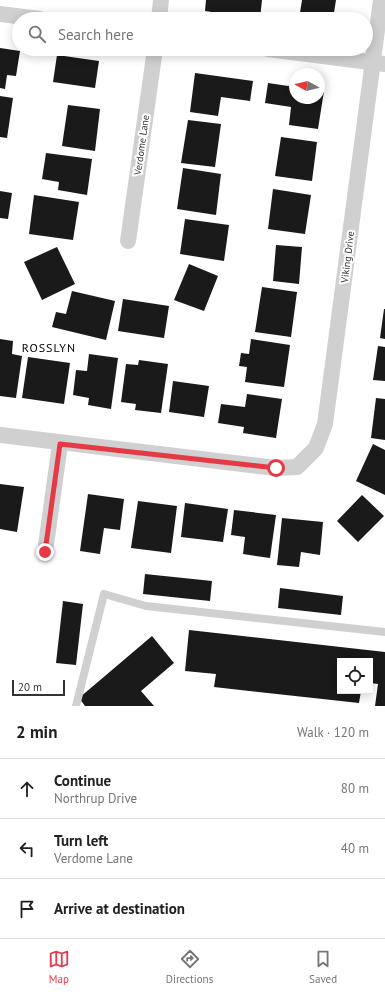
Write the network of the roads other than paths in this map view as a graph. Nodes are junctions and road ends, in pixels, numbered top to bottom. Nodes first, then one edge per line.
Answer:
1 (161, 0) edge
2 (380, 0) edge
3 (160, 12) edge
4 (0, 14) edge
5 (12, 16) edge
6 (153, 56) edge
7 (324, 56) edge
8 (379, 63) edge
9 (128, 241) dead end
10 (0, 436) edge
11 (60, 444) junction
12 (45, 552) dead end
13 (385, 632) edge
14 (76, 706) edge

1 - 3 street
2 - 8 street, Viking Drive
4 - 5 street
6 - 9 street, Verdome Lane
7 - 8 street
8 - 11 street, Viking Drive
10 - 11 street, Viking Drive
11 - 12 street
13 - 14 lane

